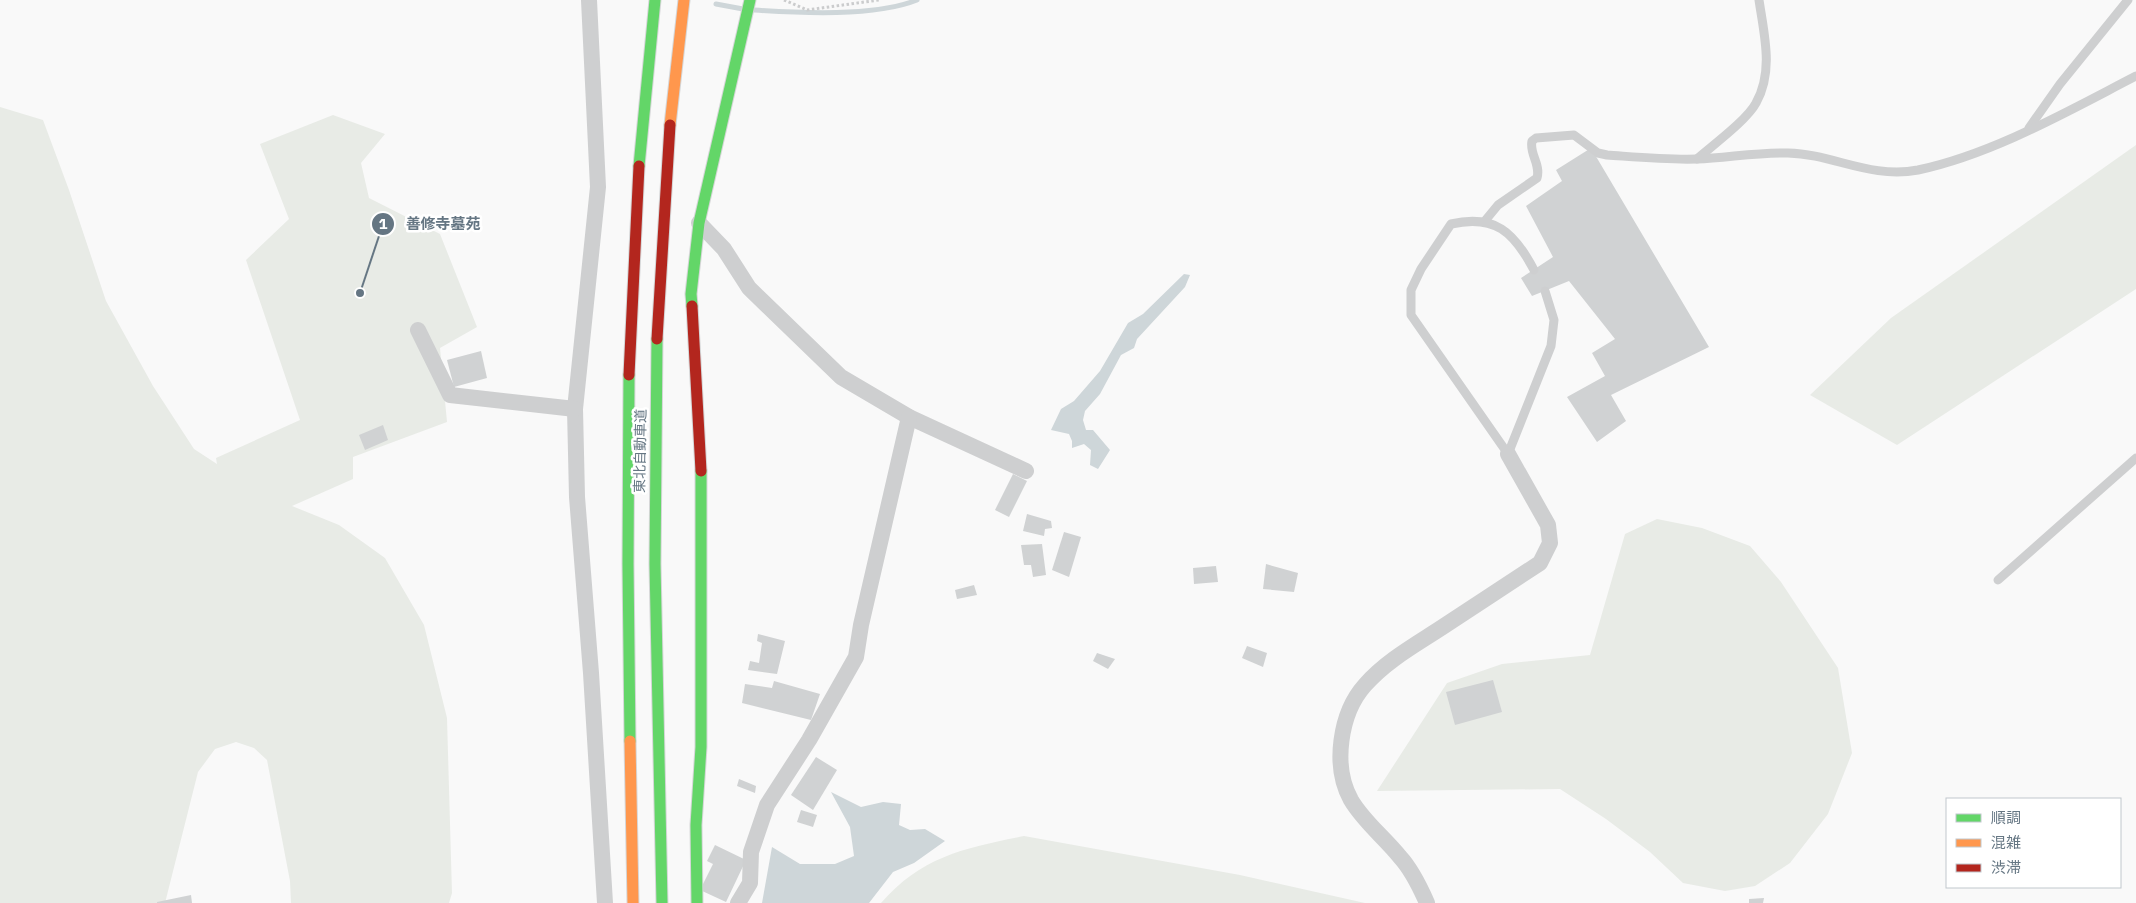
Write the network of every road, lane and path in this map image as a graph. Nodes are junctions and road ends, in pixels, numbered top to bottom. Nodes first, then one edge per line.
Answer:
1 (589, 0) edge
2 (655, 0) edge
3 (684, 0) edge
4 (750, 0) edge
5 (784, 0) edge
6 (879, 0) edge
7 (1760, 0) edge
8 (2128, 0) edge
9 (2136, 76) edge
10 (2028, 129) junction
11 (681, 152) dead end
12 (1697, 159) junction
13 (662, 208) junction
14 (1484, 222) junction
15 (699, 223) junction
16 (1534, 270) dead end
17 (1545, 291) dead end
18 (418, 330) dead end
19 (575, 409) junction
20 (909, 417) junction
21 (1508, 454) junction
22 (2136, 458) edge
23 (1026, 471) dead end
24 (1998, 580) dead end
25 (605, 903) edge
26 (633, 903) edge
27 (662, 903) edge
28 (697, 903) edge
29 (738, 903) edge
30 (1427, 903) edge

1 - 19 street
2 - 26 main road, 東北自動車道
3 - 13 main road, 東北自動車道
4 - 15 main road
5 - 6 path
7 - 12 lane
8 - 10 lane
9 - 10 lane
10 - 12 lane
11 - 13 main road
12 - 14 lane
13 - 27 main road, 東北自動車道
14 - 16 lane
14 - 21 lane
15 - 20 street
15 - 28 main road
17 - 21 lane
18 - 19 street
19 - 25 street
20 - 23 street
20 - 29 street
21 - 30 street
22 - 24 lane

